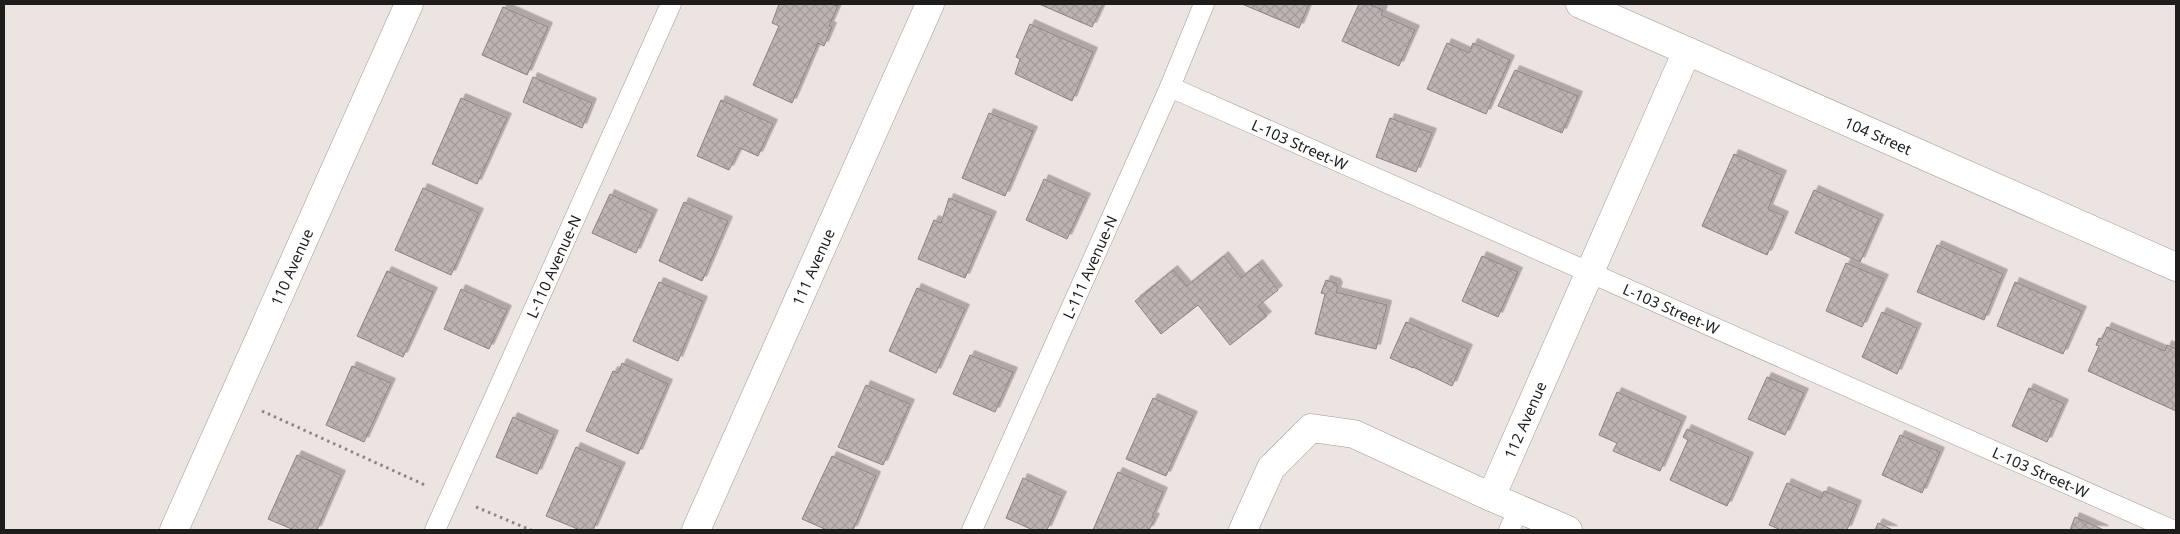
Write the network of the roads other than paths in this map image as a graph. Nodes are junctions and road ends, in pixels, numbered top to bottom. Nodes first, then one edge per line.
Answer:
1 (409, 4) edge
2 (671, 4) edge
3 (930, 4) edge
4 (1204, 4) edge
5 (1580, 4) edge
6 (1687, 51) junction
7 (1170, 87) junction
8 (2176, 267) edge
9 (1589, 273) junction
10 (1491, 497) junction
11 (1514, 519) edge
12 (174, 530) edge
13 (435, 530) edge
14 (696, 530) edge
15 (972, 530) edge
16 (1243, 530) edge
17 (1568, 530) edge
18 (2172, 530) edge

1 - 12 street, 110 Avenue
2 - 13 lane, L-110 Avenue-N
3 - 14 street, 111 Avenue
4 - 7 lane, L-111 Avenue-N
5 - 6 street, 104 Street
6 - 8 street, 104 Street
6 - 9 street, 112 Avenue
7 - 9 lane, L-103 Street-W
7 - 15 lane, L-111 Avenue-N
9 - 10 street, 112 Avenue
9 - 18 lane, L-103 Street-W
10 - 11 street
10 - 16 street
11 - 17 street

